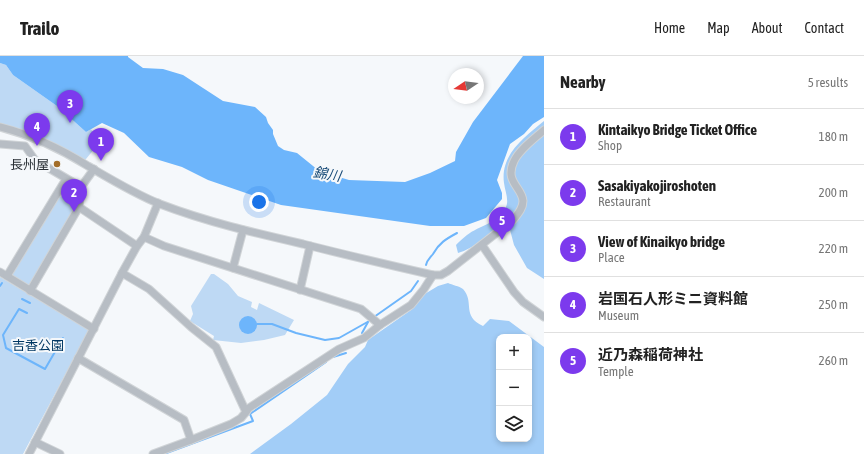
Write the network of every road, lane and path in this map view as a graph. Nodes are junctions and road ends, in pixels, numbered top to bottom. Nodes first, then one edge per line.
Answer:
1 (0, 127) edge
2 (544, 130) edge
3 (0, 144) edge
4 (94, 169) junction
5 (66, 179) junction
6 (81, 187) junction
7 (158, 203) junction
8 (79, 208) junction
9 (243, 230) junction
10 (144, 237) junction
11 (482, 245) junction
12 (137, 246) junction
13 (310, 246) junction
14 (233, 268) junction
15 (0, 272) edge
16 (122, 273) junction
17 (7, 276) junction
18 (433, 276) junction
19 (300, 290) junction
20 (30, 291) junction
21 (544, 318) edge
22 (380, 325) junction
23 (94, 329) junction
24 (78, 358) junction
25 (246, 412) junction
26 (191, 440) junction
27 (35, 442) junction
28 (29, 454) edge
29 (60, 454) edge
30 (153, 454) edge

1 - 4 street
2 - 11 street
3 - 5 street
4 - 6 street
4 - 7 street
5 - 6 street
5 - 17 street
6 - 8 street
7 - 9 street
7 - 10 street
8 - 12 street
8 - 20 street
9 - 13 street
9 - 14 street
10 - 12 street
10 - 14 street
11 - 18 street
11 - 21 street
12 - 16 street
13 - 18 street
13 - 19 street
14 - 19 street
15 - 17 street
16 - 23 street
16 - 25 street
17 - 20 street
18 - 22 street
19 - 22 street
20 - 23 street
22 - 25 street
23 - 24 street
24 - 26 street
24 - 27 street
25 - 26 street
26 - 30 street
27 - 28 street
27 - 29 street

